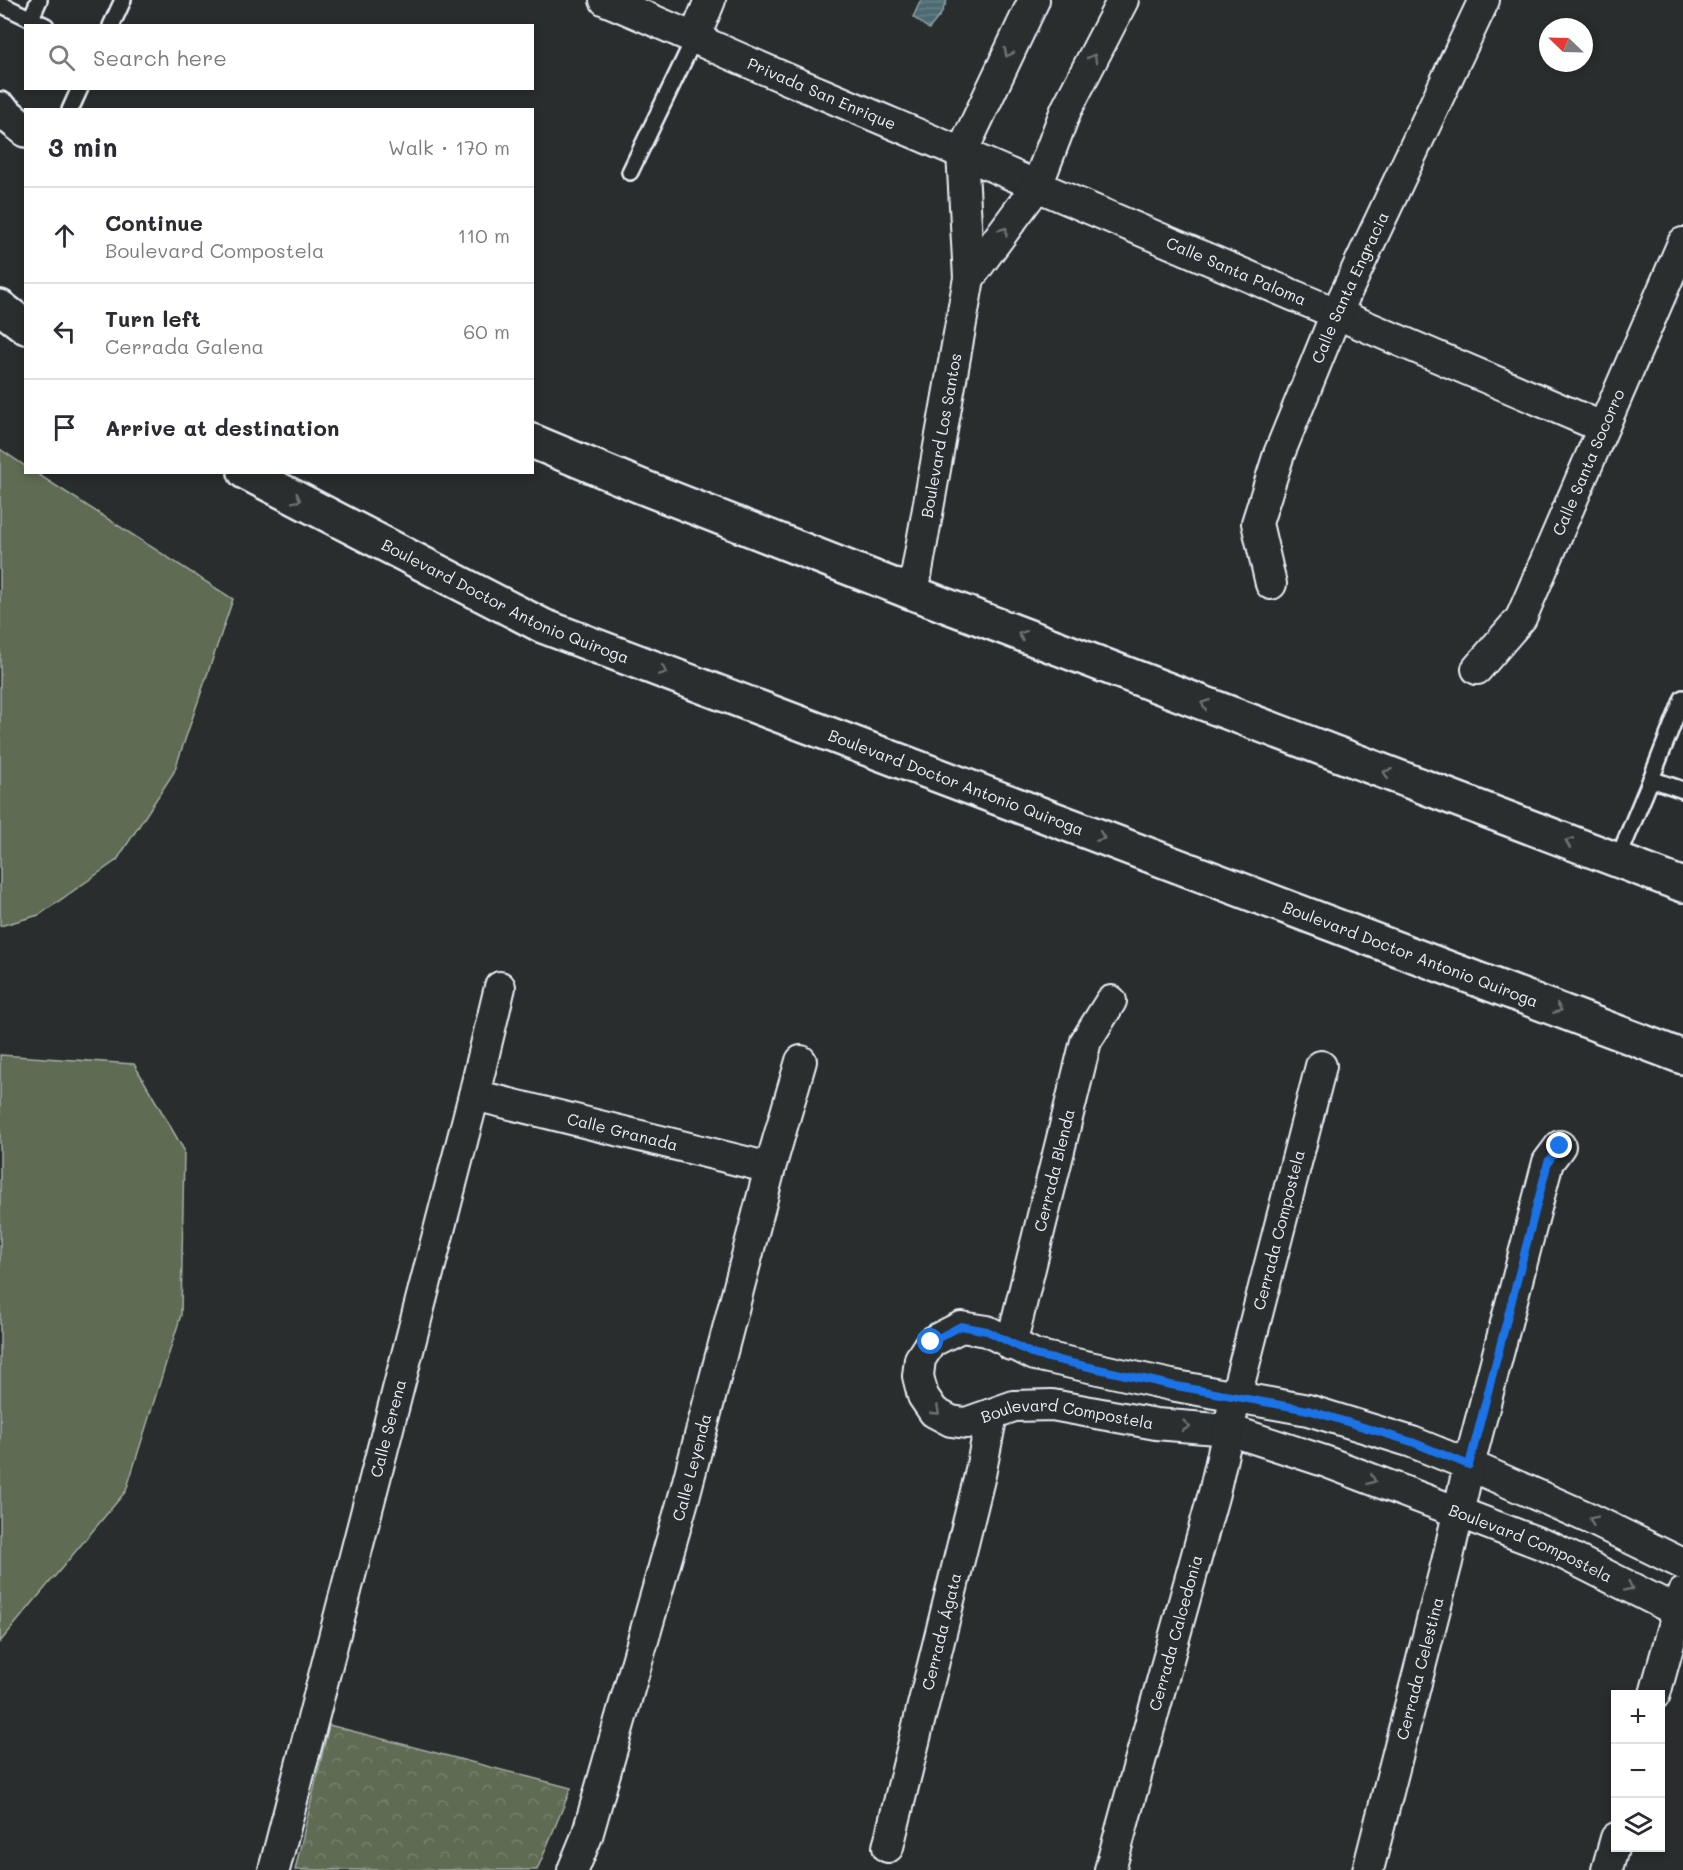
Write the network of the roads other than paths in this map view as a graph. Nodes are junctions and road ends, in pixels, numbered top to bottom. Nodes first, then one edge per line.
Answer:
1 (39, 0) edge
2 (123, 0) edge
3 (605, 0) edge
4 (710, 0) edge
5 (1034, 0) edge
6 (1123, 0) edge
7 (1484, 0) edge
8 (0, 4) edge
9 (31, 18) junction
10 (42, 24) edge
11 (112, 24) edge
12 (695, 37) junction
13 (79, 90) edge
14 (71, 108) edge
15 (0, 109) edge
16 (24, 127) edge
17 (962, 152) junction
18 (630, 172) dead end
19 (1037, 186) junction
20 (1683, 243) edge
21 (969, 278) junction
22 (0, 307) edge
23 (1336, 314) junction
24 (24, 325) edge
25 (1602, 427) junction
26 (534, 442) edge
27 (249, 474) edge
28 (1271, 584) dead end
29 (913, 593) junction
30 (1477, 669) dead end
31 (1683, 698) edge
32 (1651, 779) junction
33 (1683, 790) edge
34 (1617, 861) junction
35 (1683, 885) edge
36 (500, 987) dead end
37 (1112, 1001) dead end
38 (1683, 1057) edge
39 (801, 1061) dead end
40 (1322, 1066) dead end
41 (474, 1095) junction
42 (1560, 1146) dead end
43 (770, 1168) junction
44 (1011, 1345) junction
45 (1236, 1396) junction
46 (992, 1414) junction
47 (1229, 1430) junction
48 (1469, 1465) junction
49 (1459, 1513) junction
50 (1683, 1564) edge
51 (1681, 1606) edge
52 (1656, 1690) edge
53 (888, 1847) dead end
54 (1612, 1852) edge
55 (274, 1870) edge
56 (573, 1870) edge
57 (1110, 1870) edge
58 (1368, 1870) edge
59 (1607, 1870) edge

1 - 9 lane
2 - 11 lane
3 - 12 street, Privada San Enrique
4 - 12 street
5 -> 17 street, Boulevard Los Santos
19 -> 6 street, Boulevard Los Santos
7 - 23 street, Calle Santa Engracia
8 - 9 lane
9 - 10 lane
12 - 17 street, Privada San Enrique
12 - 18 lane
13 - 14 lane
15 - 16 main road
17 - 19 street, Privada San Enrique
17 - 21 street, Boulevard Los Santos
21 -> 19 street, Boulevard Los Santos
19 - 23 street, Calle Santa Paloma
20 - 25 street, Calle Santa Socorro
21 - 29 street, Boulevard Los Santos
22 - 24 main road
23 - 25 street, Calle Santa Paloma
23 - 28 street, Calle Santa Engracia
25 - 30 street, Calle Santa Socorro
26 - 29 main road
27 -> 38 main road, Boulevard Doctor Antonio Quiroga
34 -> 29 main road
31 - 32 lane
32 - 33 lane
32 - 34 lane
34 - 35 main road
36 - 41 street, Calle Serena
37 - 44 street, Cerrada Blenda
39 - 43 street, Calle Leyenda
40 - 45 street, Cerrada Compostela
41 - 43 street, Calle Granada
41 - 55 street, Calle Serena
42 - 48 street, Cerrada Celestina
43 - 56 street, Calle Leyenda
44 - 45 street, Boulevard Compostela
44 -> 46 street, Boulevard Compostela
45 - 47 street, Cerrada Calcedonia
45 - 48 street, Boulevard Compostela
46 -> 47 street, Boulevard Compostela
46 - 53 street, Cerrada Ágata
47 -> 49 street, Boulevard Compostela
47 - 57 street, Cerrada Calcedonia
48 - 49 street, Cerrada Celestina
50 -> 48 street, Boulevard Compostela
49 -> 51 street, Boulevard Compostela
49 - 58 street, Cerrada Celestina
51 - 52 street
54 - 59 street

